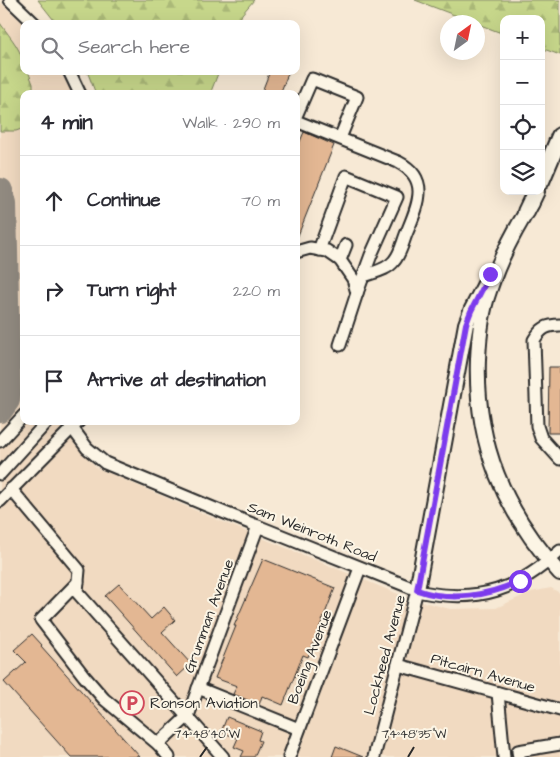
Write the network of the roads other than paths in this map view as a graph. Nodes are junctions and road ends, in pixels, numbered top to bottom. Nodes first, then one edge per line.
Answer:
1 (10, 0) edge
2 (30, 20) edge
3 (71, 75) edge
4 (78, 90) edge
5 (300, 107) edge
6 (300, 122) edge
7 (560, 136) edge
8 (340, 138) junction
9 (560, 157) edge
10 (545, 172) edge
11 (545, 181) edge
12 (535, 195) edge
13 (526, 212) joint
14 (346, 245) dead end
15 (319, 250) junction
16 (300, 251) edge
17 (503, 254) junction
18 (340, 260) junction
19 (364, 276) junction
20 (357, 293) junction
21 (560, 325) edge
22 (340, 345) dead end
23 (20, 419) edge
24 (41, 425) edge
25 (47, 425) edge
26 (71, 425) edge
27 (73, 425) edge
28 (62, 438) junction
29 (0, 441) edge
30 (560, 459) edge
31 (0, 474) edge
32 (11, 489) junction
33 (0, 501) edge
34 (258, 526) junction
35 (560, 551) edge
36 (549, 561) junction
37 (360, 568) junction
38 (560, 574) edge
39 (78, 582) junction
40 (417, 590) junction
41 (398, 664) junction
42 (198, 688) junction
43 (498, 693) junction
44 (560, 710) edge
45 (188, 716) junction
46 (299, 729) junction
47 (158, 744) junction
48 (560, 744) edge
49 (542, 752) edge
50 (169, 757) edge
51 (223, 757) edge
52 (289, 757) edge
53 (374, 757) edge
54 (504, 757) edge
55 (519, 757) edge

1 - 2 street
3 - 4 street
5 - 8 street
6 - 8 street
7 - 10 highway
8 - 19 street
9 - 11 main road
12 - 13 highway
13 - 17 main road
14 - 18 street
15 - 16 street
15 - 18 street
15 - 19 street
17 - 36 main road
17 - 40 main road
18 - 20 street
19 - 20 street
20 - 22 street
21 - 30 street
23 - 29 street
24 - 31 street
25 - 28 street
26 - 28 street
27 - 34 street, Sam Weinroth Road
28 - 32 street
32 - 33 street
32 - 39 street
34 - 37 street, Sam Weinroth Road
34 - 42 street, Grumman Avenue
35 - 36 street, Sam Weinroth Road
36 - 38 main road
36 - 40 street, Sam Weinroth Road
37 - 40 street, Sam Weinroth Road
37 - 46 street, Boeing Avenue
39 - 45 street
39 - 47 street
40 - 41 street, Lockheed Avenue
41 - 43 street, Pitcairn Avenue
41 - 53 street, Lockheed Avenue
42 - 45 street, Grumman Avenue
42 - 46 street
43 - 44 street, Pitcairn Avenue
43 - 54 street
45 - 47 street
45 - 51 street
46 - 52 street, Boeing Avenue
47 - 50 street
48 - 49 street
49 - 55 street

